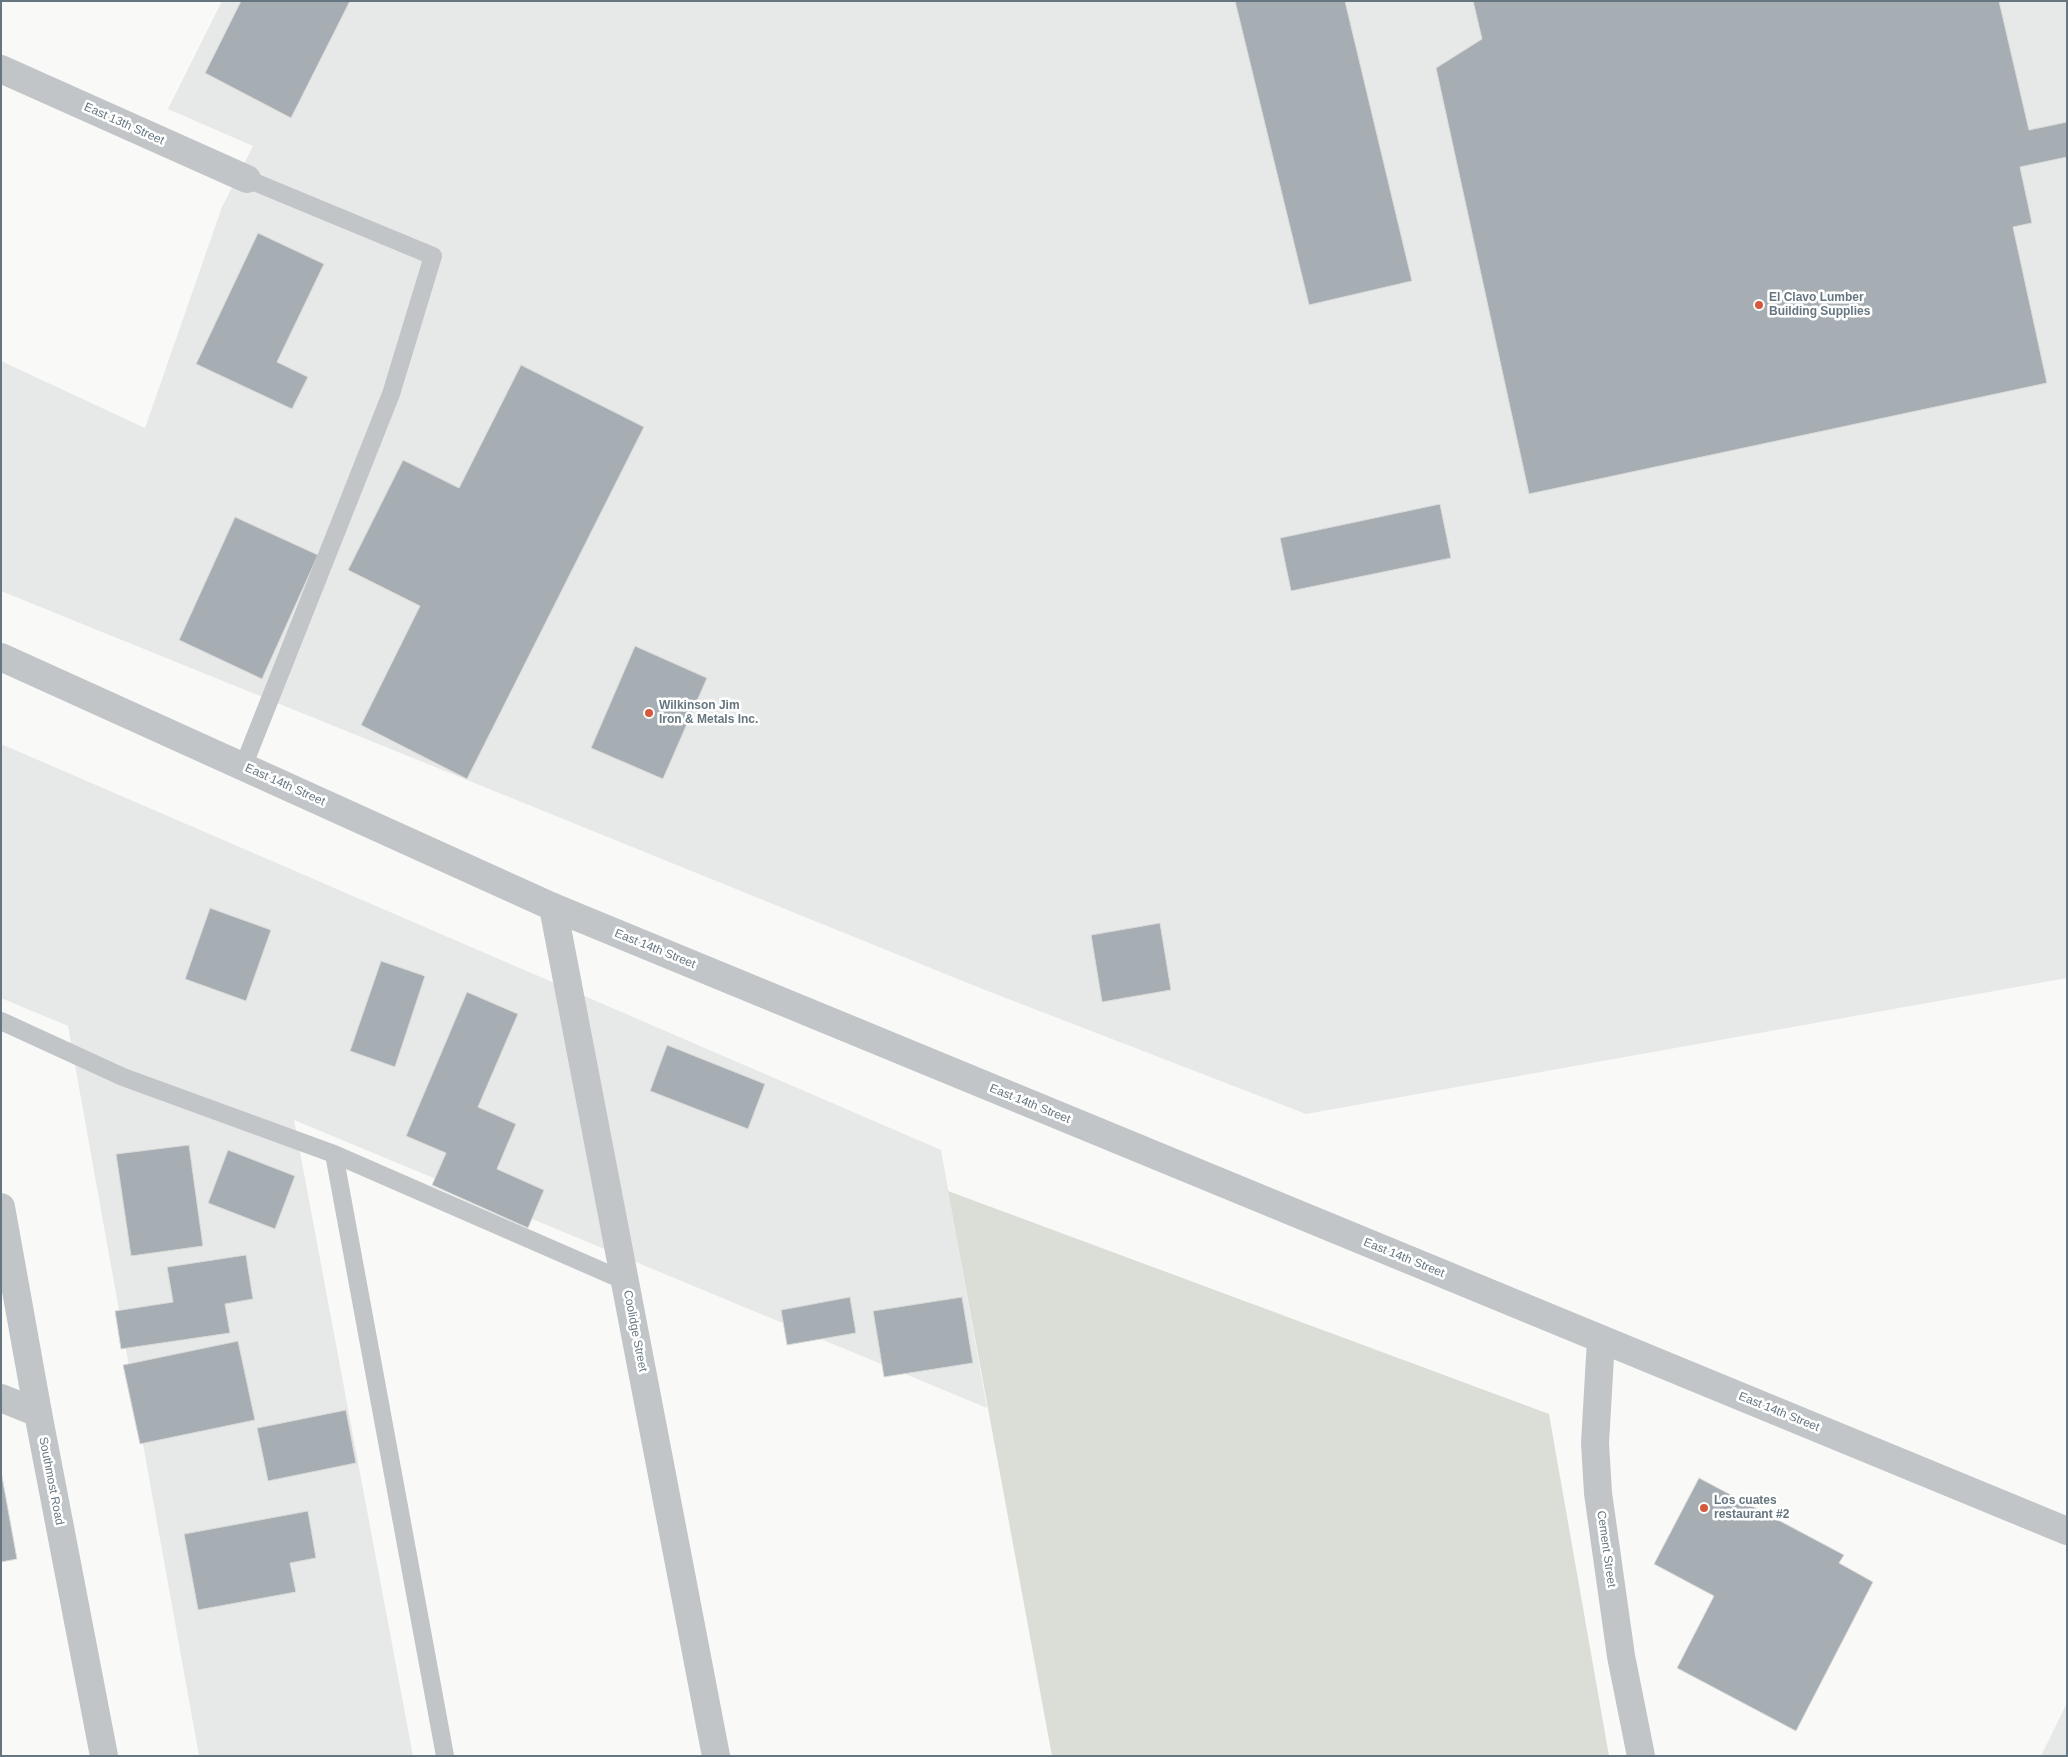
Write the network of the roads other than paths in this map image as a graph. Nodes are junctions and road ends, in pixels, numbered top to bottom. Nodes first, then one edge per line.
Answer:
1 (1, 69) edge
2 (247, 179) joint
3 (1, 657) edge
4 (243, 766) junction
5 (553, 907) junction
6 (1, 1021) edge
7 (334, 1154) junction
8 (1, 1207) edge
9 (625, 1281) junction
10 (1601, 1340) junction
11 (1, 1398) edge
12 (38, 1413) junction
13 (2067, 1531) edge
14 (104, 1756) edge
15 (446, 1756) edge
16 (716, 1756) edge
17 (1641, 1756) edge

1 - 2 street, East 13th Street
2 - 4 lane
3 - 4 street, East 14th Street
4 - 5 street, East 14th Street
5 - 9 street, Coolidge Street
5 - 10 street, East 14th Street
6 - 7 lane
7 - 9 lane
7 - 15 lane
8 - 12 street, Southmost Road
9 - 16 street, Coolidge Street
10 - 13 street, East 14th Street
10 - 17 street, Cement Street
11 - 12 street
12 - 14 street, Southmost Road

